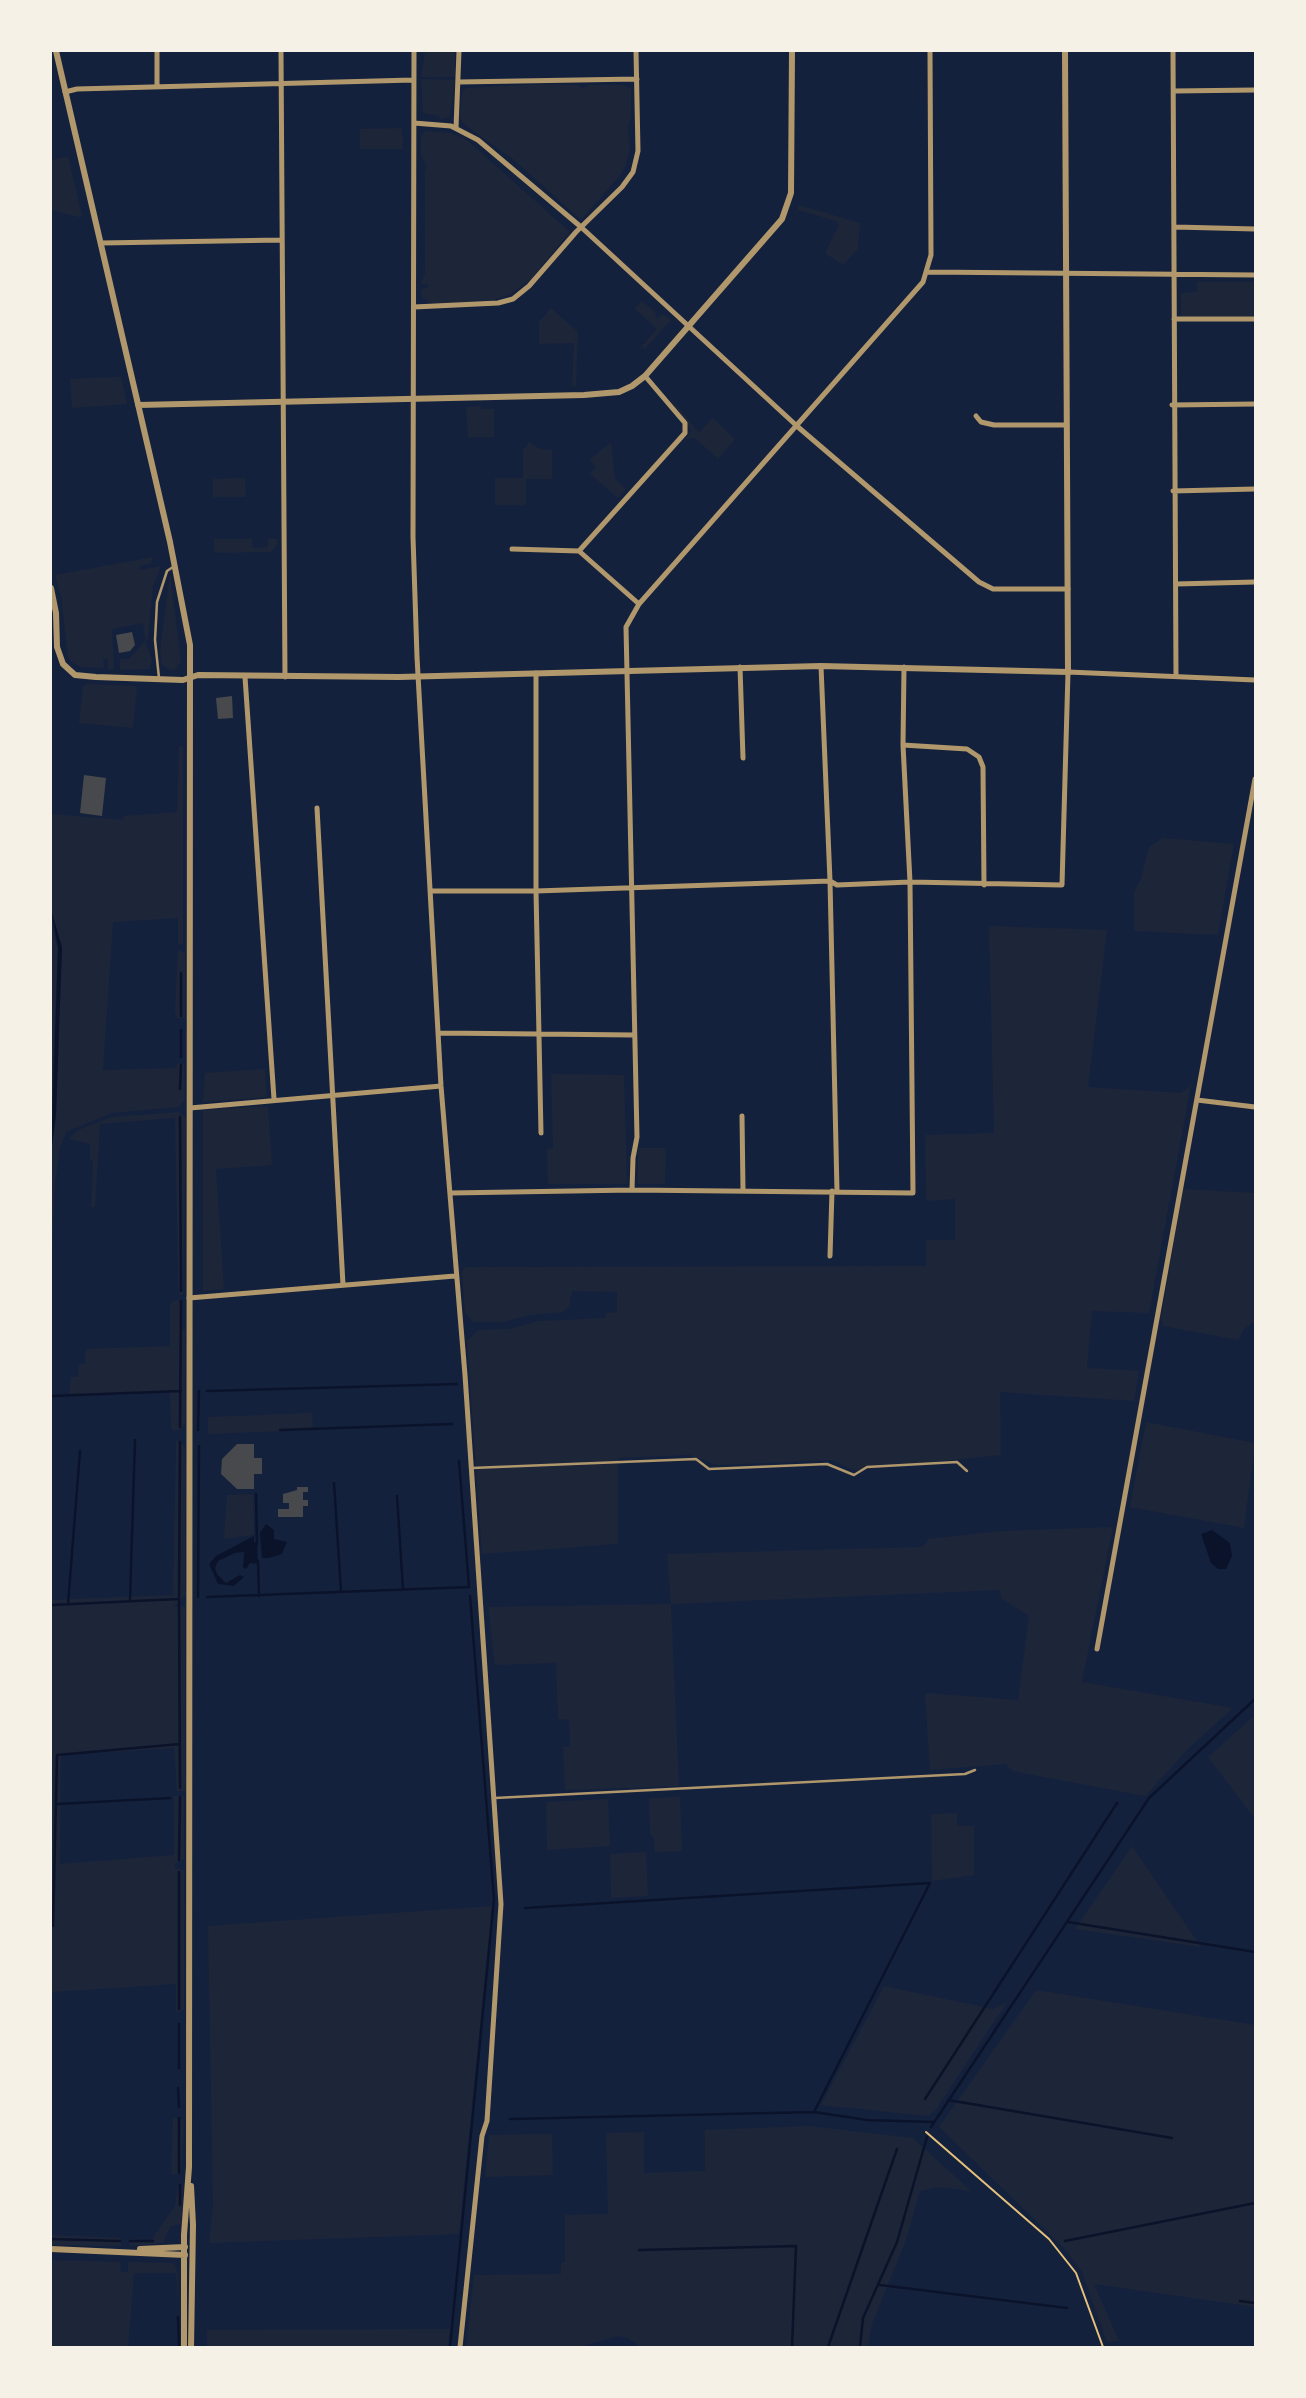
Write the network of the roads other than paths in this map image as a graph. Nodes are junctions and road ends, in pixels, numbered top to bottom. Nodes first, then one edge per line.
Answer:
1 (56, 51) edge
2 (156, 51) edge
3 (281, 51) edge
4 (414, 51) edge
5 (459, 51) edge
6 (636, 51) edge
7 (792, 51) edge
8 (930, 51) edge
9 (1065, 51) edge
10 (1173, 51) edge
11 (637, 79) junction
12 (413, 80) junction
13 (459, 82) junction
14 (281, 84) junction
15 (157, 86) junction
16 (1255, 90) edge
17 (1174, 91) junction
18 (65, 92) junction
19 (414, 123) junction
20 (456, 128) junction
21 (582, 227) junction
22 (1175, 227) junction
23 (1255, 229) edge
24 (282, 240) junction
25 (101, 243) junction
26 (928, 272) junction
27 (1066, 275) junction
28 (1174, 275) junction
29 (1255, 275) edge
30 (414, 307) junction
31 (1174, 319) junction
32 (1255, 319) edge
33 (689, 326) junction
34 (645, 376) junction
35 (414, 399) junction
36 (282, 401) junction
37 (1255, 404) edge
38 (138, 405) junction
39 (1172, 405) junction
40 (976, 416) dead end
41 (1066, 425) junction
42 (798, 427) junction
43 (1255, 489) edge
44 (1173, 491) junction
45 (512, 549) dead end
46 (579, 551) junction
47 (175, 565) junction
48 (1255, 582) edge
49 (1176, 584) junction
50 (51, 589) edge
51 (1068, 589) junction
52 (639, 604) junction
53 (821, 666) junction
54 (740, 667) junction
55 (904, 667) junction
56 (625, 671) junction
57 (1068, 671) junction
58 (536, 673) junction
59 (418, 676) junction
60 (1175, 676) junction
61 (190, 677) junction
62 (244, 677) junction
63 (285, 677) junction
64 (159, 680) junction
65 (1255, 680) edge
66 (904, 746) junction
67 (743, 758) dead end
68 (1255, 779) edge
69 (317, 808) dead end
70 (830, 881) junction
71 (911, 882) junction
72 (984, 885) junction
73 (631, 886) junction
74 (432, 891) junction
75 (536, 891) junction
76 (440, 1033) junction
77 (541, 1034) junction
78 (634, 1035) junction
79 (441, 1086) junction
80 (332, 1095) junction
81 (274, 1099) junction
82 (1197, 1100) junction
83 (1255, 1107) edge
84 (190, 1108) junction
85 (741, 1116) dead end
86 (541, 1133) dead end
87 (632, 1190) junction
88 (743, 1190) junction
89 (834, 1191) junction
90 (451, 1193) junction
91 (830, 1256) dead end
92 (455, 1276) junction
93 (343, 1285) junction
94 (190, 1298) junction
95 (472, 1468) junction
96 (967, 1471) dead end
97 (1097, 1649) dead end
98 (975, 1770) dead end
99 (495, 1798) junction
100 (189, 2167) junction
101 (184, 2246) junction
102 (51, 2249) edge
103 (132, 2250) junction
104 (193, 2251) junction
105 (184, 2256) junction
106 (184, 2347) edge
107 (191, 2347) edge
108 (460, 2347) edge

1 - 18 street
2 - 15 street
3 - 14 street
4 - 12 street
5 - 13 street
6 - 11 street
7 - 33 street
8 - 26 street
9 - 27 street
10 - 17 street
11 - 13 street
11 - 21 street
12 - 14 street
12 - 19 street
13 - 20 street
14 - 15 street
14 - 24 street
15 - 18 street
16 - 17 street
17 - 22 street
18 - 25 street
19 - 20 street
19 - 30 street
20 - 21 street
21 - 30 street
21 - 33 street
22 - 23 street
22 - 28 street
24 - 25 street
24 - 36 street
25 - 38 street
26 - 27 street
26 - 42 street
27 - 28 street
27 - 41 street
28 - 29 street
28 - 31 street
30 - 35 street
31 - 32 street
31 - 39 street
33 - 34 street
33 - 42 street
34 - 35 street
34 - 46 street
35 - 36 street
35 - 59 street
36 - 38 street
36 - 63 street
37 - 39 street
38 - 47 street
39 - 44 street
40 - 41 street
41 - 51 street
42 - 51 street
42 - 52 street
43 - 44 street
44 - 49 street
45 - 46 street
46 - 52 street
47 - 61 street
47 - 64 lane
48 - 49 street
49 - 60 street
50 - 64 street
51 - 57 street
52 - 56 street
53 - 54 street
53 - 55 street
53 - 70 street
54 - 56 street
54 - 67 street
55 - 57 street
55 - 66 street
56 - 58 street
56 - 73 street
57 - 60 street
57 - 72 street
58 - 59 street
58 - 75 street
59 - 63 street
59 - 74 street
60 - 65 street
61 - 62 street
61 - 64 street
61 - 84 street
62 - 63 street
62 - 81 street
66 - 71 street
66 - 72 street
68 - 82 street
69 - 80 street
70 - 71 street
70 - 73 street
70 - 89 street
71 - 72 street
71 - 89 street
73 - 75 street
73 - 78 street
74 - 75 street
74 - 76 street
75 - 77 street
76 - 77 street
76 - 79 street
77 - 78 street
77 - 86 street
78 - 87 street
79 - 80 street
79 - 90 street
80 - 81 street
80 - 93 street
81 - 84 street
82 - 83 street
82 - 97 street
84 - 94 street
85 - 88 street
87 - 88 street
87 - 90 street
88 - 89 street
89 - 91 street
90 - 92 street
92 - 93 street
92 - 95 street
93 - 94 street
94 - 100 street
95 - 96 lane
95 - 99 street
98 - 99 lane
99 - 108 street
100 - 101 street
100 - 104 street
101 - 103 street
101 - 104 street
101 - 105 street
102 - 103 street
103 - 105 street
104 - 105 street
104 - 107 street
105 - 106 street

